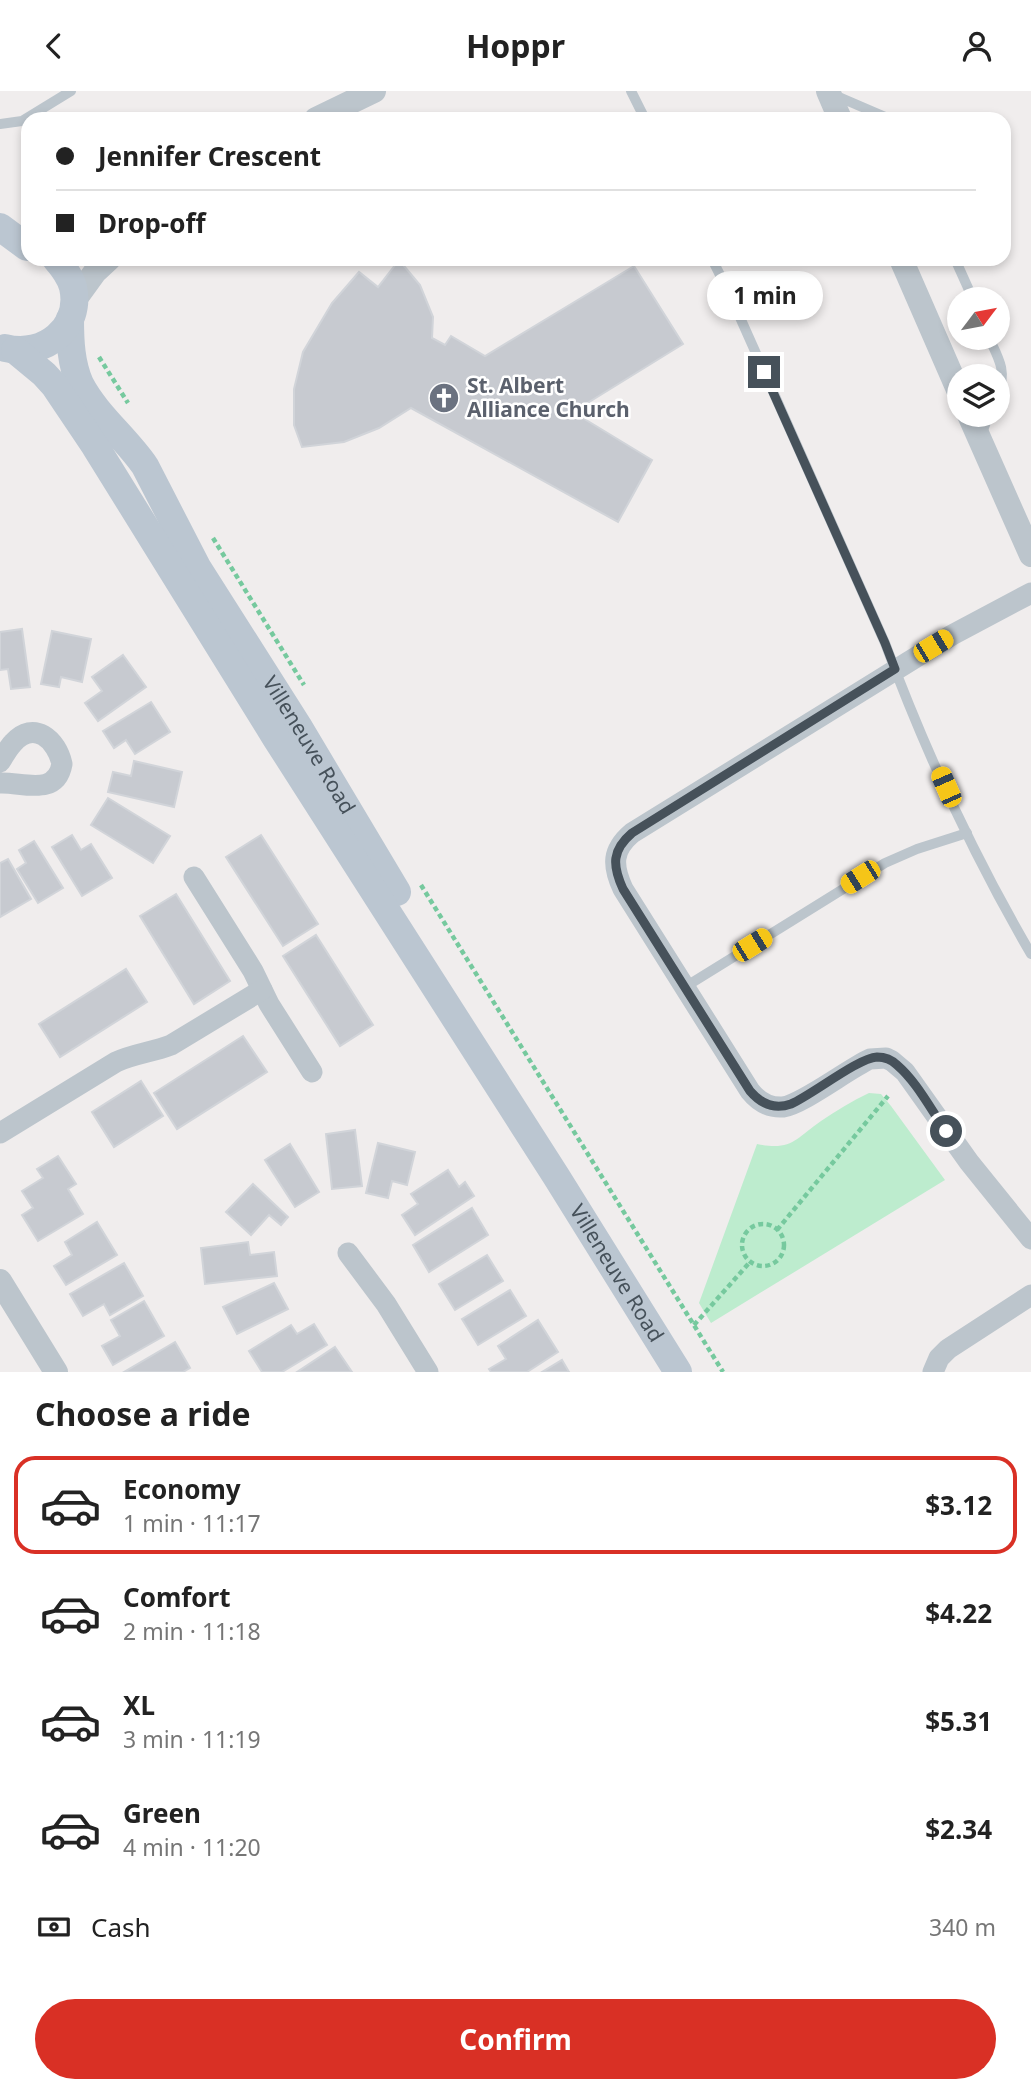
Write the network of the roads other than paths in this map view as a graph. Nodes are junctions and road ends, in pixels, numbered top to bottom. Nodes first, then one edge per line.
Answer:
1 (71, 91) edge
2 (374, 91) edge
3 (631, 91) edge
4 (828, 92) edge
5 (37, 112) edge
6 (330, 112) edge
7 (642, 112) edge
8 (837, 112) edge
9 (874, 112) edge
10 (21, 121) edge
11 (0, 124) edge
12 (0, 227) edge
13 (21, 242) edge
14 (21, 247) edge
15 (0, 252) edge
16 (62, 266) edge
17 (101, 266) edge
18 (716, 266) edge
19 (904, 266) edge
20 (958, 266) edge
21 (967, 287) edge
22 (72, 310) junction
23 (5, 348) edge
24 (947, 364) edge
25 (974, 427) edge
26 (984, 427) edge
27 (979, 439) junction
28 (1031, 555) edge
29 (1031, 593) edge
30 (895, 669) junction
31 (0, 762) edge
32 (0, 783) edge
33 (967, 834) junction
34 (194, 877) dead end
35 (1031, 954) edge
36 (685, 986) junction
37 (262, 990) junction
38 (312, 1072) dead end
39 (0, 1133) edge
40 (556, 1176) junction
41 (1031, 1239) edge
42 (348, 1253) dead end
43 (0, 1282) edge
44 (1031, 1295) edge
45 (56, 1372) edge
46 (428, 1372) edge
47 (678, 1372) edge
48 (933, 1372) edge

1 - 5 lane
2 - 6 street
3 - 7 lane
4 - 8 street
4 - 9 lane
10 - 11 lane
12 - 13 main road
14 - 15 main road
16 - 22 main road, Villeneuve Road
17 - 22 street
18 - 30 lane
19 - 24 street
20 - 21 lane
22 - 23 main road
22 - 40 main road, Villeneuve Road
23 - 40 main road, Villeneuve Road
25 - 27 street
26 - 27 lane
27 - 28 street
29 - 30 street
30 - 33 lane
30 - 36 street
31 - 32 street
33 - 35 lane
33 - 36 lane
34 - 37 street
36 - 41 street
37 - 38 street
37 - 39 street
40 - 47 main road, Villeneuve Road
42 - 46 street
43 - 45 street
44 - 48 street

